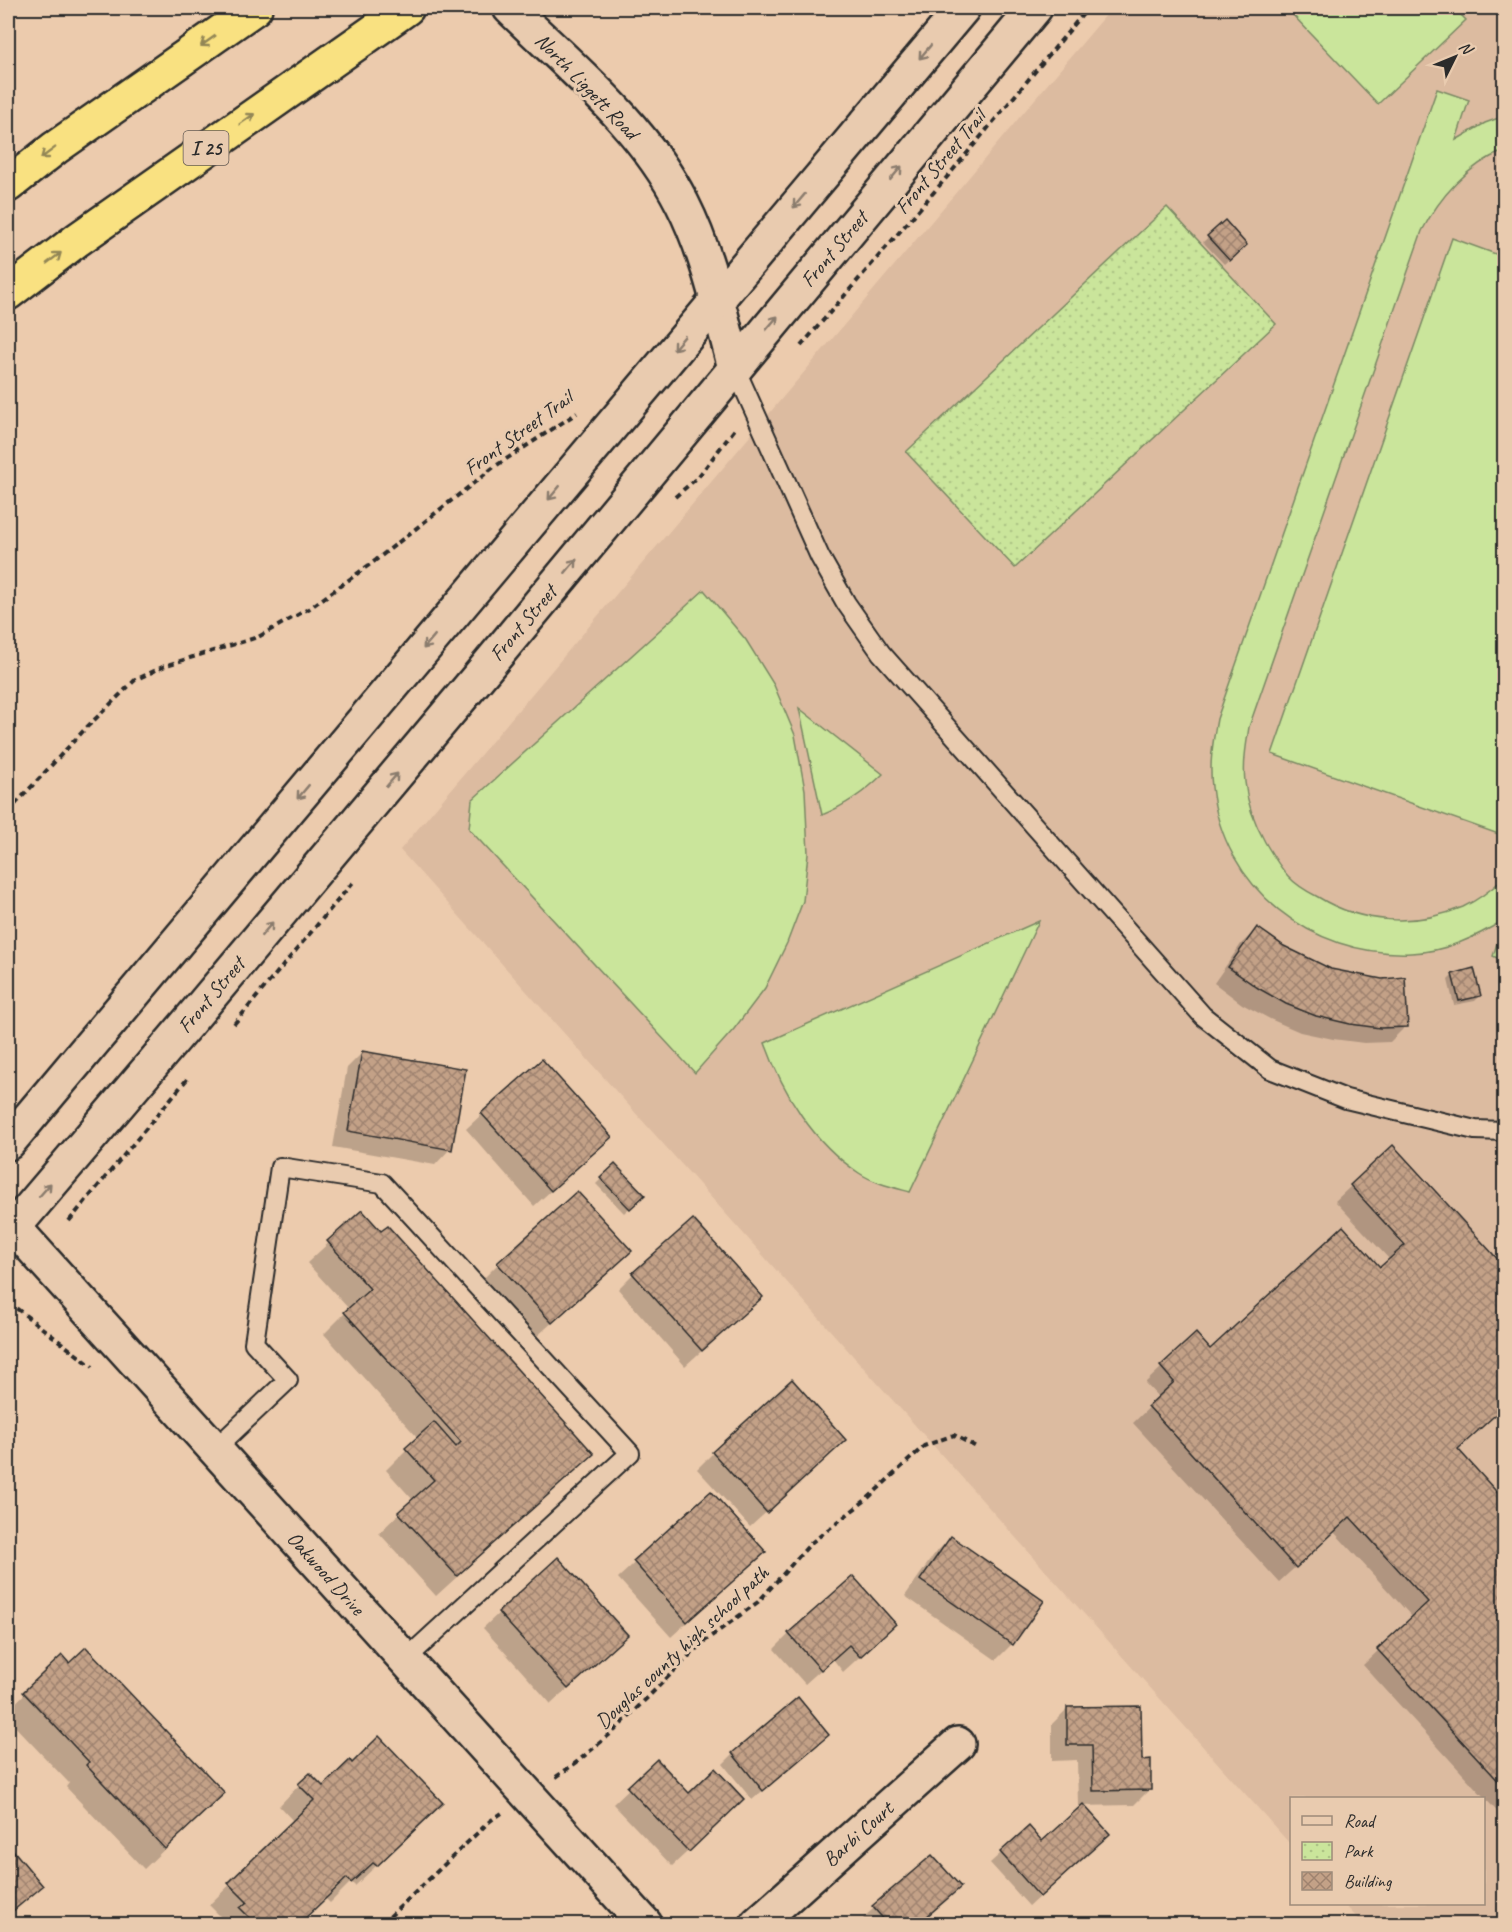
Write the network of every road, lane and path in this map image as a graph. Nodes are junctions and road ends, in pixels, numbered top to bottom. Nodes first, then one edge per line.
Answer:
1 (255, 8) edge
2 (407, 8) edge
3 (510, 8) edge
4 (963, 8) edge
5 (1035, 8) edge
6 (1088, 8) edge
7 (8, 185) edge
8 (8, 293) edge
9 (716, 298) junction
10 (798, 349) dead end
11 (735, 368) junction
12 (584, 405) dead end
13 (752, 407) junction
14 (679, 435) junction
15 (8, 812) edge
16 (1504, 1131) edge
17 (8, 1143) edge
18 (9, 1227) edge
19 (8, 1302) edge
20 (100, 1373) dead end
21 (978, 1448) dead end
22 (215, 1449) junction
23 (405, 1660) junction
24 (958, 1744) dead end
25 (528, 1795) junction
26 (382, 1924) edge
27 (645, 1924) edge
28 (757, 1924) edge

1 -> 7 highway
8 -> 2 highway, I 25
3 - 9 main road, North Liggett Road
4 -> 9 main road
11 -> 5 main road, Front Street
6 - 10 path, Front Street Trail
9 - 11 main road, North Liggett Road
9 -> 17 main road
11 - 13 lane
11 - 14 main road, Front Street
12 - 15 path, Front Street Trail
13 - 14 path
13 - 16 lane
18 -> 14 main road, Front Street
18 - 22 main road, Oakwood Drive
19 - 20 path
21 - 25 path, Douglas county high school path
22 - 23 main road, Oakwood Drive
22 - 23 lane
23 - 25 main road, Oakwood Drive
24 - 28 main road, Barbi Court
25 - 26 path, Douglas county high school path
25 - 27 main road, Oakwood Drive

